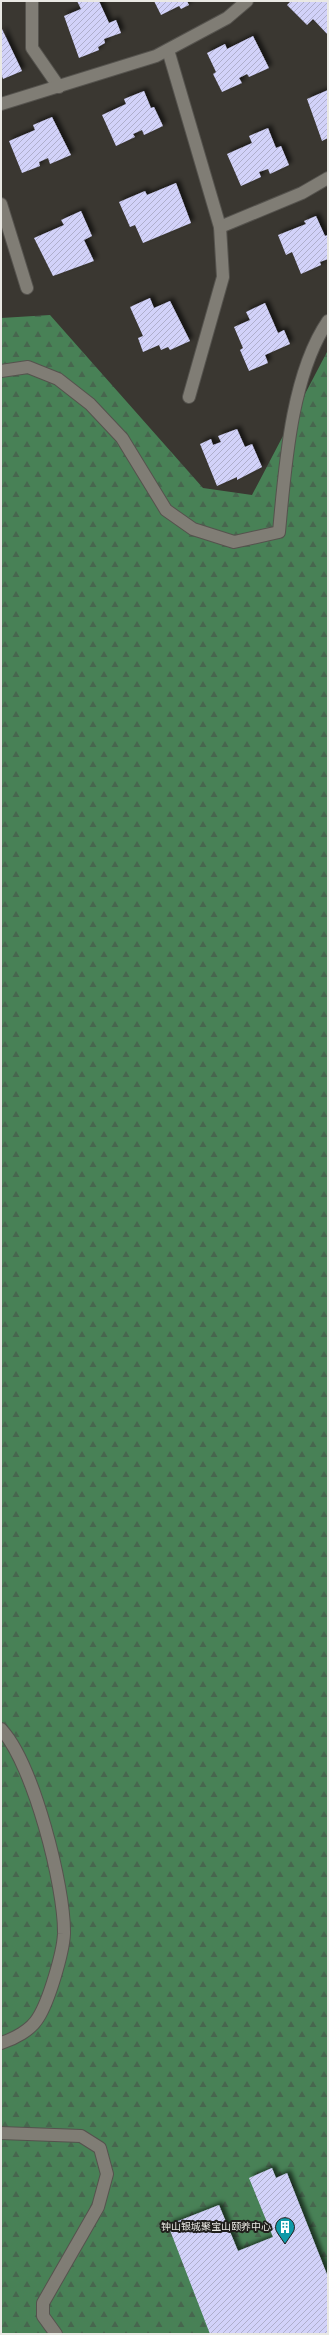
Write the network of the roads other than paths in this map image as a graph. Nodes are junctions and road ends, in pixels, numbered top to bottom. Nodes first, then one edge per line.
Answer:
1 (32, 1) edge
2 (248, 1) edge
3 (168, 50) junction
4 (59, 86) junction
5 (1, 104) edge
6 (328, 178) edge
7 (1, 204) edge
8 (220, 227) junction
9 (27, 288) dead end
10 (328, 321) edge
11 (1, 371) edge
12 (189, 397) dead end
13 (1, 1729) edge
14 (1, 2043) edge
15 (1, 2134) edge
16 (56, 2334) edge

1 - 4 street
2 - 3 street
3 - 4 street
3 - 8 street
4 - 5 street
6 - 8 street
7 - 9 street
8 - 12 street
10 - 11 street
13 - 14 street
15 - 16 street

